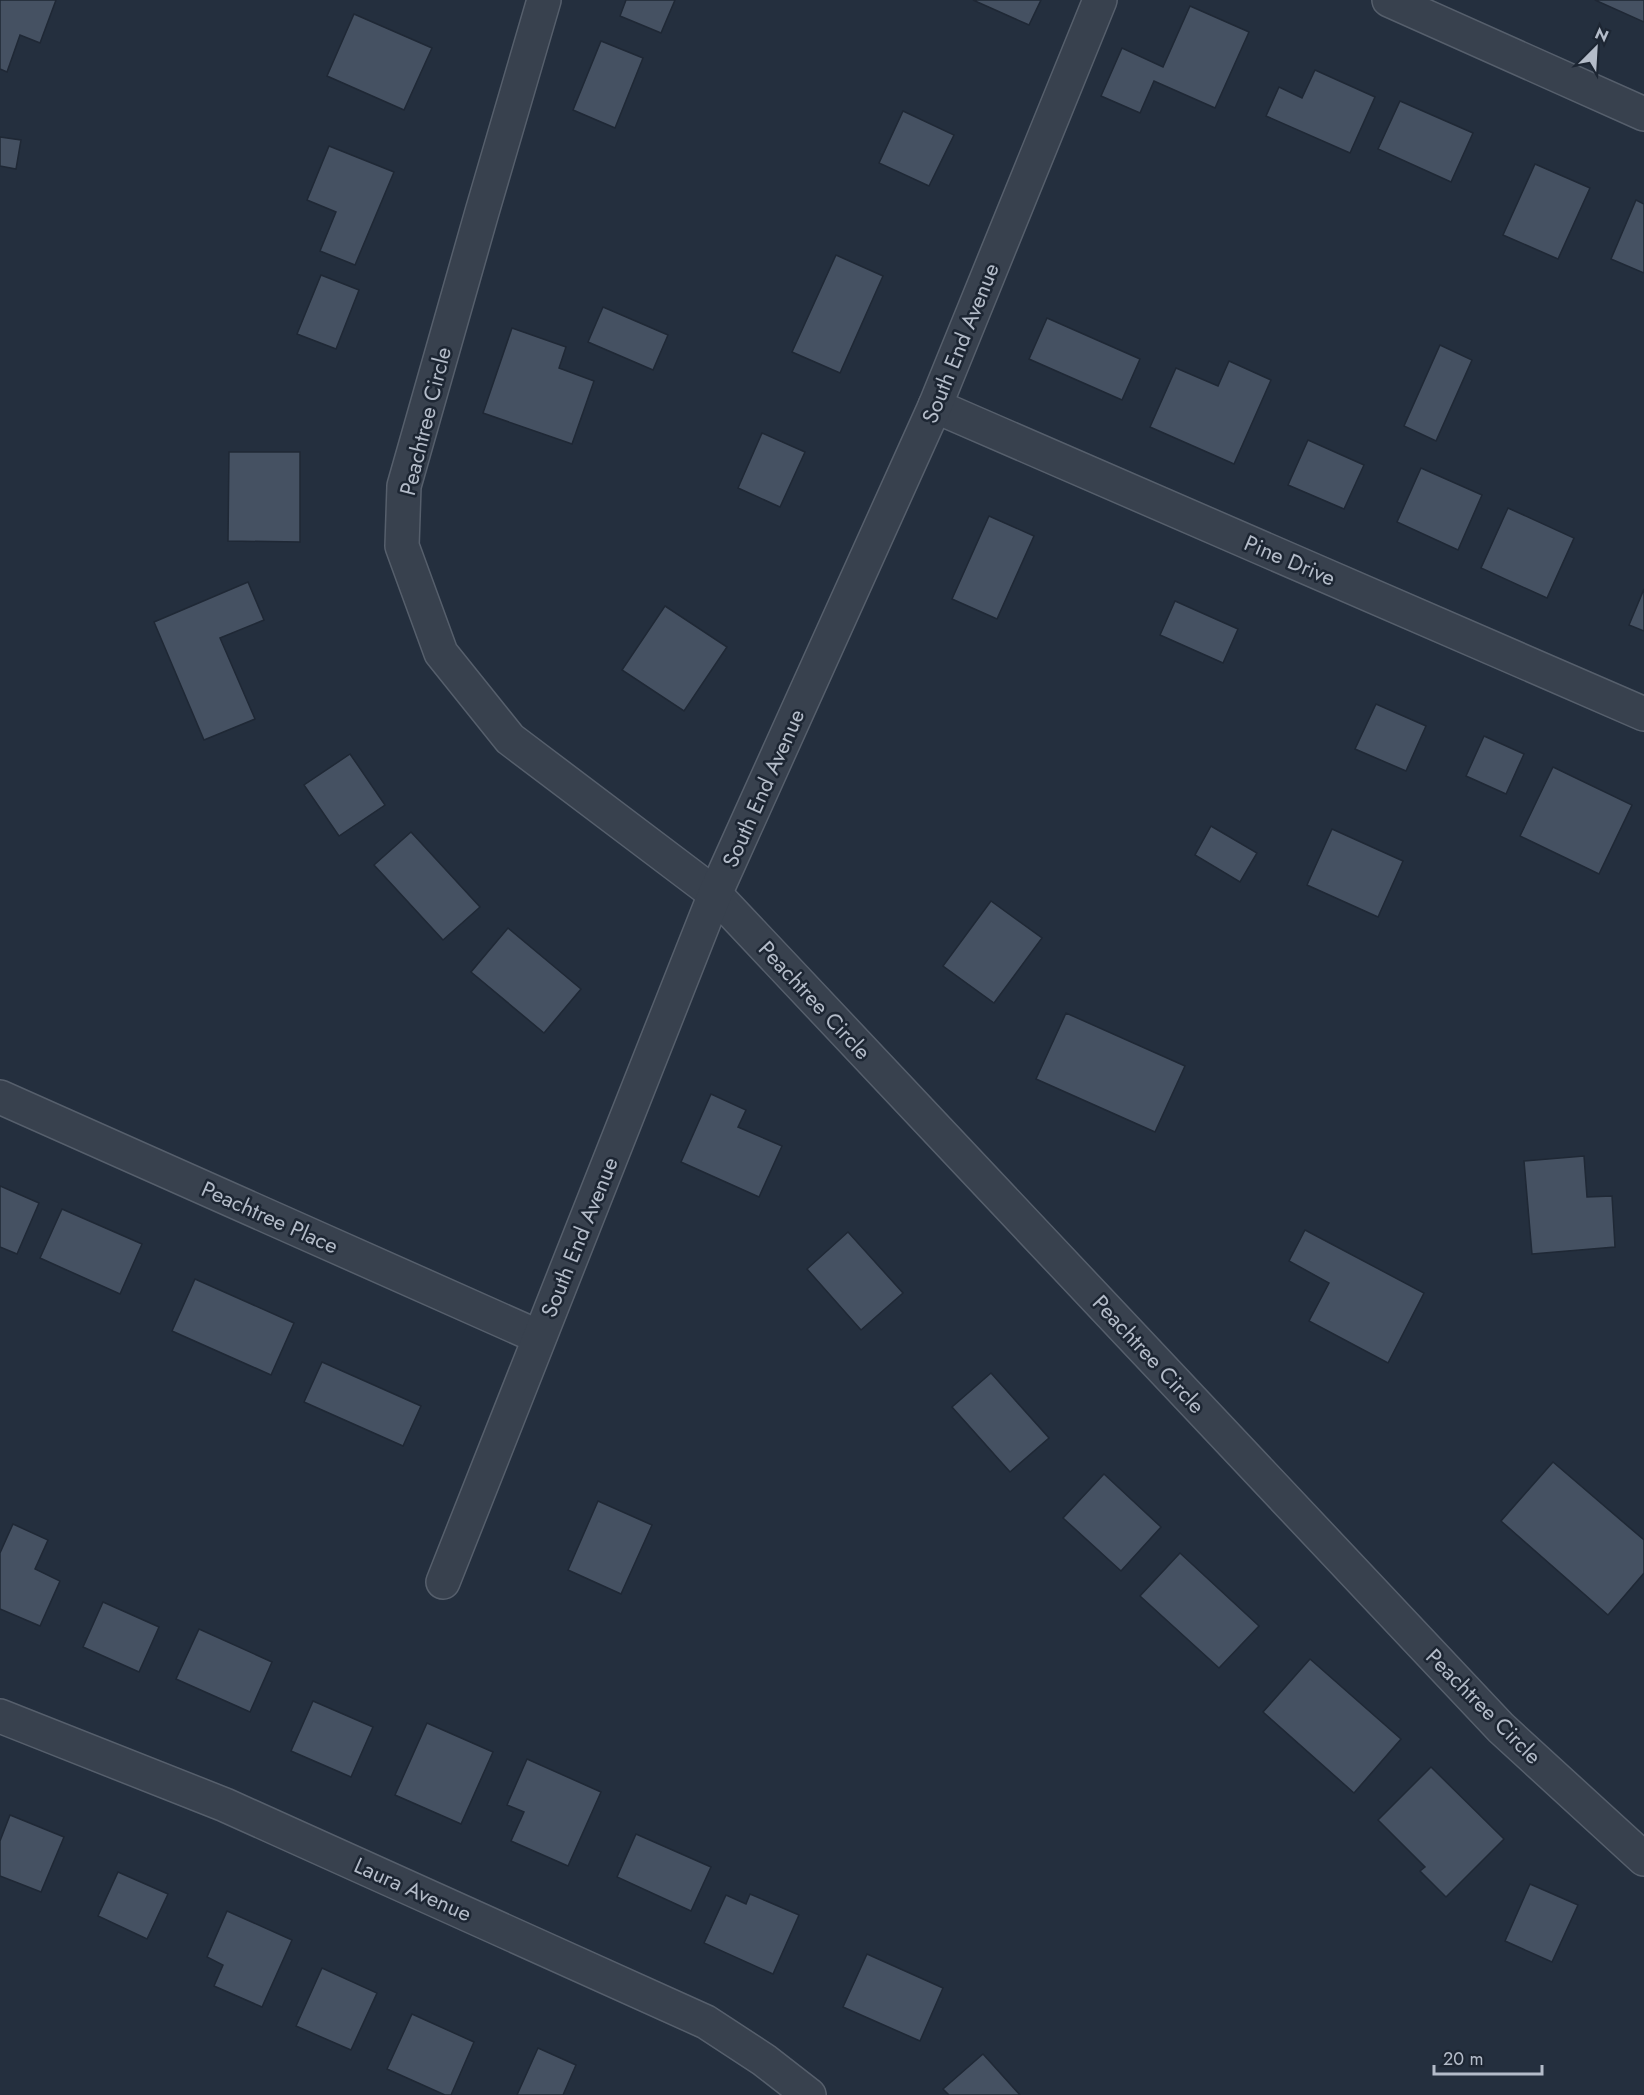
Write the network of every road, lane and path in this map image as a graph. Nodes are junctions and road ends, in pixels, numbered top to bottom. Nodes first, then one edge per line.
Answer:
1 (544, 0) edge
2 (1100, 0) edge
3 (1389, 0) edge
4 (1644, 114) edge
5 (935, 406) junction
6 (1644, 714) edge
7 (715, 894) junction
8 (0, 1097) edge
9 (539, 1337) junction
10 (443, 1582) dead end
11 (0, 1716) edge
12 (1644, 1859) edge
13 (809, 2095) edge

1 - 7 street, Peachtree Circle
2 - 5 street, South End Avenue
3 - 4 street
5 - 6 street, Pine Drive
5 - 7 street, South End Avenue
7 - 9 street, South End Avenue
7 - 12 street, Peachtree Circle
8 - 9 street, Peachtree Place
9 - 10 street, South End Avenue
11 - 13 street, Laura Avenue

